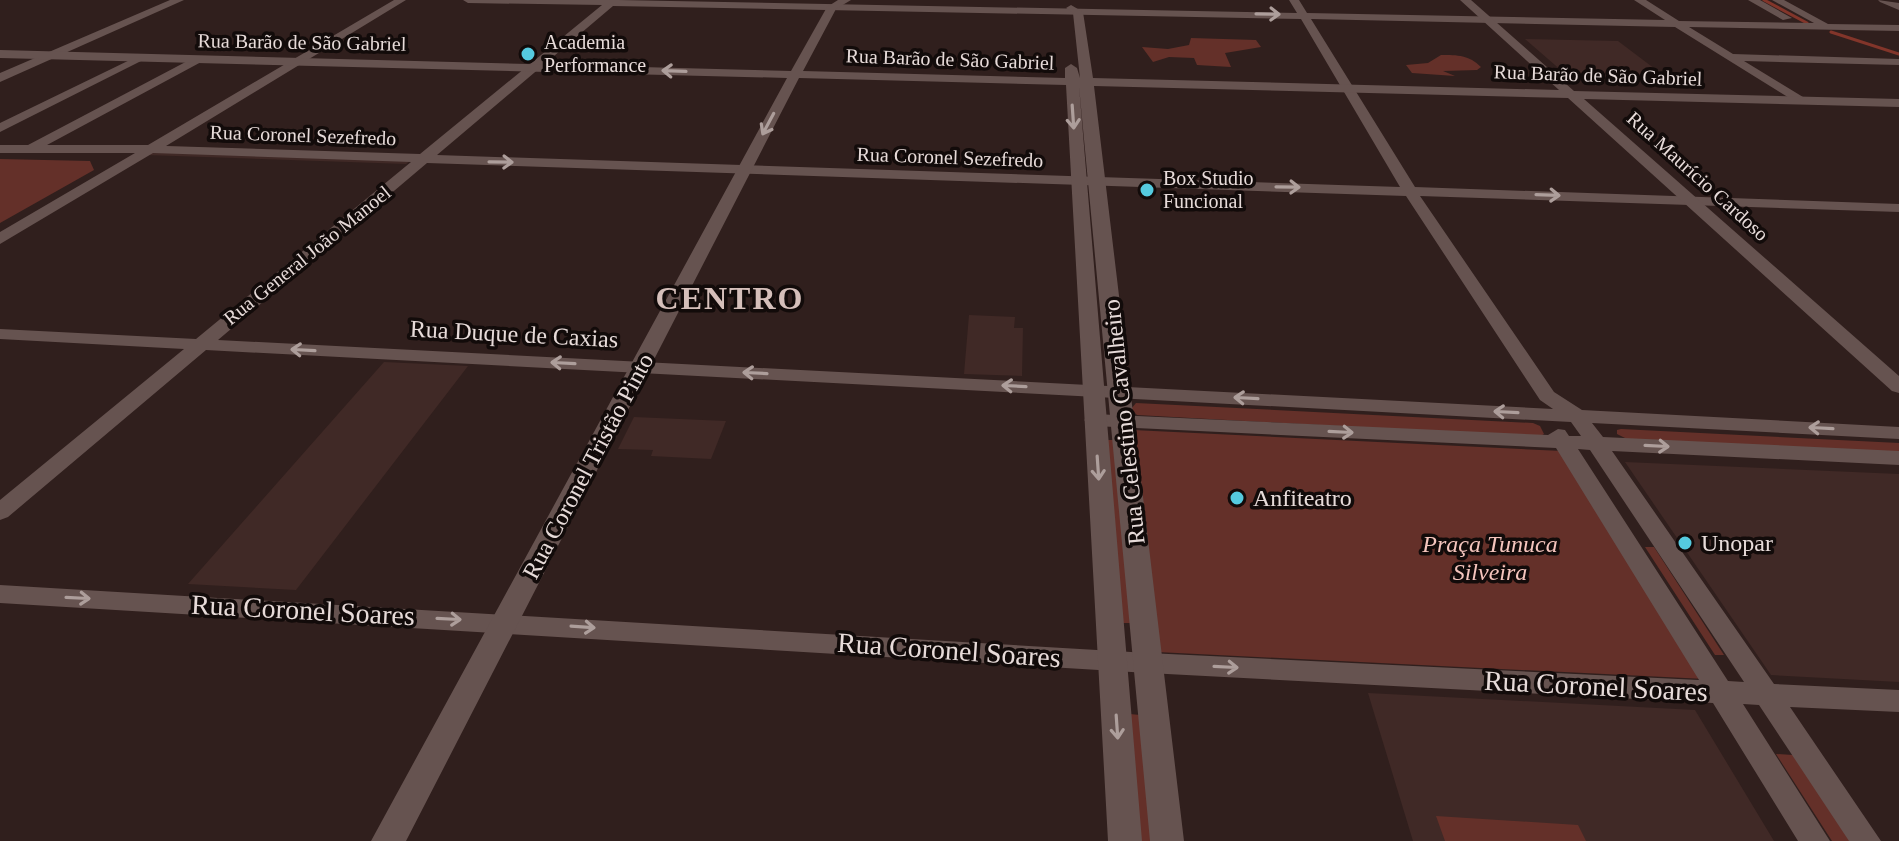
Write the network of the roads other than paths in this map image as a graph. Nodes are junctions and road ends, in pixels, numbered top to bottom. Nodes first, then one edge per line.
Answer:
1 (179, 0) edge
2 (401, 0) edge
3 (468, 0) edge
4 (1294, 0) edge
5 (1465, 0) edge
6 (1639, 0) edge
7 (1753, 0) edge
8 (1777, 0) edge
9 (1883, 0) edge
10 (612, 2) edge
11 (839, 3) edge
12 (1899, 7) edge
13 (1072, 8) edge
14 (1303, 15) junction
15 (1487, 19) junction
16 (1677, 24) junction
17 (1801, 26) junction
18 (1828, 27) junction
19 (1899, 28) edge
20 (0, 54) edge
21 (50, 56) junction
22 (1731, 57) junction
23 (142, 58) junction
24 (199, 59) junction
25 (298, 62) junction
26 (1899, 62) edge
27 (535, 67) junction
28 (795, 74) junction
29 (0, 78) edge
30 (1080, 83) junction
31 (1347, 88) junction
32 (1572, 94) junction
33 (1799, 100) junction
34 (1899, 103) edge
35 (0, 128) edge
36 (0, 149) edge
37 (151, 149) junction
38 (29, 150) junction
39 (110, 150) junction
40 (424, 160) junction
41 (122, 166) junction
42 (743, 170) junction
43 (1077, 182) junction
44 (1098, 182) junction
45 (1409, 190) junction
46 (1693, 200) junction
47 (1899, 208) edge
48 (0, 239) edge
49 (0, 334) edge
50 (198, 344) junction
51 (641, 367) junction
52 (1899, 387) edge
53 (1092, 390) junction
54 (1121, 392) junction
55 (1546, 405) junction
56 (1576, 415) junction
57 (1094, 420) junction
58 (1123, 422) junction
59 (1899, 433) edge
60 (1562, 442) junction
61 (1596, 443) junction
62 (1899, 458) edge
63 (0, 512) edge
64 (0, 594) edge
65 (506, 622) junction
66 (1112, 661) junction
67 (1148, 663) junction
68 (1720, 692) junction
69 (1767, 694) junction
70 (1899, 701) edge
71 (388, 841) edge
72 (1125, 841) edge
73 (1167, 841) edge
74 (1815, 841) edge
75 (1866, 841) edge

1 - 21 main road
2 - 25 street
3 - 10 street
4 - 14 street
5 - 15 main road, Rua Maurício Cardoso
6 - 16 street
7 - 17 street
8 - 18 street
9 - 12 street
10 - 11 street
10 - 27 street, Rua General João Manoel
11 - 13 street
11 - 28 main road, Rua Coronel Tristão Pinto
13 -> 14 street
13 - 30 main road, Rua Celestino Cavalheiro
14 - 15 street
14 - 31 street
15 - 16 street
15 - 32 main road, Rua Maurício Cardoso
16 - 17 street
16 - 22 street
17 - 18 street
18 - 19 street
20 - 21 main road, Rua Barão de São Gabriel
21 - 23 main road, Rua Barão de São Gabriel
21 - 29 main road
22 - 26 street
22 - 33 street
23 - 24 main road, Rua Barão de São Gabriel
23 - 35 street
24 - 25 main road, Rua Barão de São Gabriel
24 - 38 street
25 - 27 main road, Rua Barão de São Gabriel
25 - 37 street
28 -> 27 main road, Rua Barão de São Gabriel
27 - 40 street, Rua General João Manoel
28 - 30 main road, Rua Barão de São Gabriel
28 -> 42 main road, Rua Coronel Tristão Pinto
30 - 31 main road, Rua Barão de São Gabriel
30 -> 43 main road, Rua Celestino Cavalheiro
30 - 44 main road, Rua Celestino Cavalheiro
31 - 32 main road, Rua Barão de São Gabriel
31 - 45 street
32 - 33 main road, Rua Barão de São Gabriel
32 - 46 main road, Rua Maurício Cardoso
33 - 34 main road, Rua Barão de São Gabriel
36 - 38 street, Rua Coronel Sezefredo
37 - 39 street, Rua Coronel Sezefredo
37 - 40 street, Rua Coronel Sezefredo
37 - 41 street
38 - 39 street, Rua Coronel Sezefredo
39 - 41 street
40 -> 42 street, Rua Coronel Sezefredo
40 - 50 street, Rua General João Manoel
41 - 48 street
42 - 43 street, Rua Coronel Sezefredo
42 - 51 main road, Rua Coronel Tristão Pinto
43 - 44 street, Rua Coronel Sezefredo
43 - 53 main road, Rua Celestino Cavalheiro
44 -> 45 street, Rua Coronel Sezefredo
44 - 54 main road, Rua Celestino Cavalheiro
45 -> 46 street, Rua Coronel Sezefredo
45 - 55 street
46 - 47 street, Rua Coronel Sezefredo
46 - 52 main road, Rua Maurício Cardoso
49 - 50 street, Rua Duque de Caxias
51 -> 50 street, Rua Duque de Caxias
50 - 63 street, Rua General João Manoel
53 -> 51 street, Rua Duque de Caxias
51 - 65 main road, Rua Coronel Tristão Pinto
53 - 54 street, Rua Duque de Caxias
53 - 57 main road, Rua Celestino Cavalheiro
55 -> 54 street, Rua Duque de Caxias
54 - 58 main road, Rua Celestino Cavalheiro
55 - 56 street, Rua Duque de Caxias
55 - 60 street
59 -> 56 street, Rua Duque de Caxias
56 - 61 street
57 - 58 street
57 -> 66 main road, Rua Celestino Cavalheiro
58 -> 60 street
58 - 67 main road, Rua Celestino Cavalheiro
60 - 61 street
60 - 68 street
61 -> 62 street
61 - 69 street
64 -> 65 street, Rua Coronel Soares
65 -> 66 street, Rua Coronel Soares
65 - 71 main road, Rua Coronel Tristão Pinto
66 - 67 street, Rua Coronel Soares
66 -> 72 main road, Rua Celestino Cavalheiro
67 -> 68 street, Rua Coronel Soares
67 - 73 main road, Rua Celestino Cavalheiro
68 - 69 street, Rua Coronel Soares
68 - 74 street
69 - 70 street, Rua Coronel Soares
69 - 75 street

